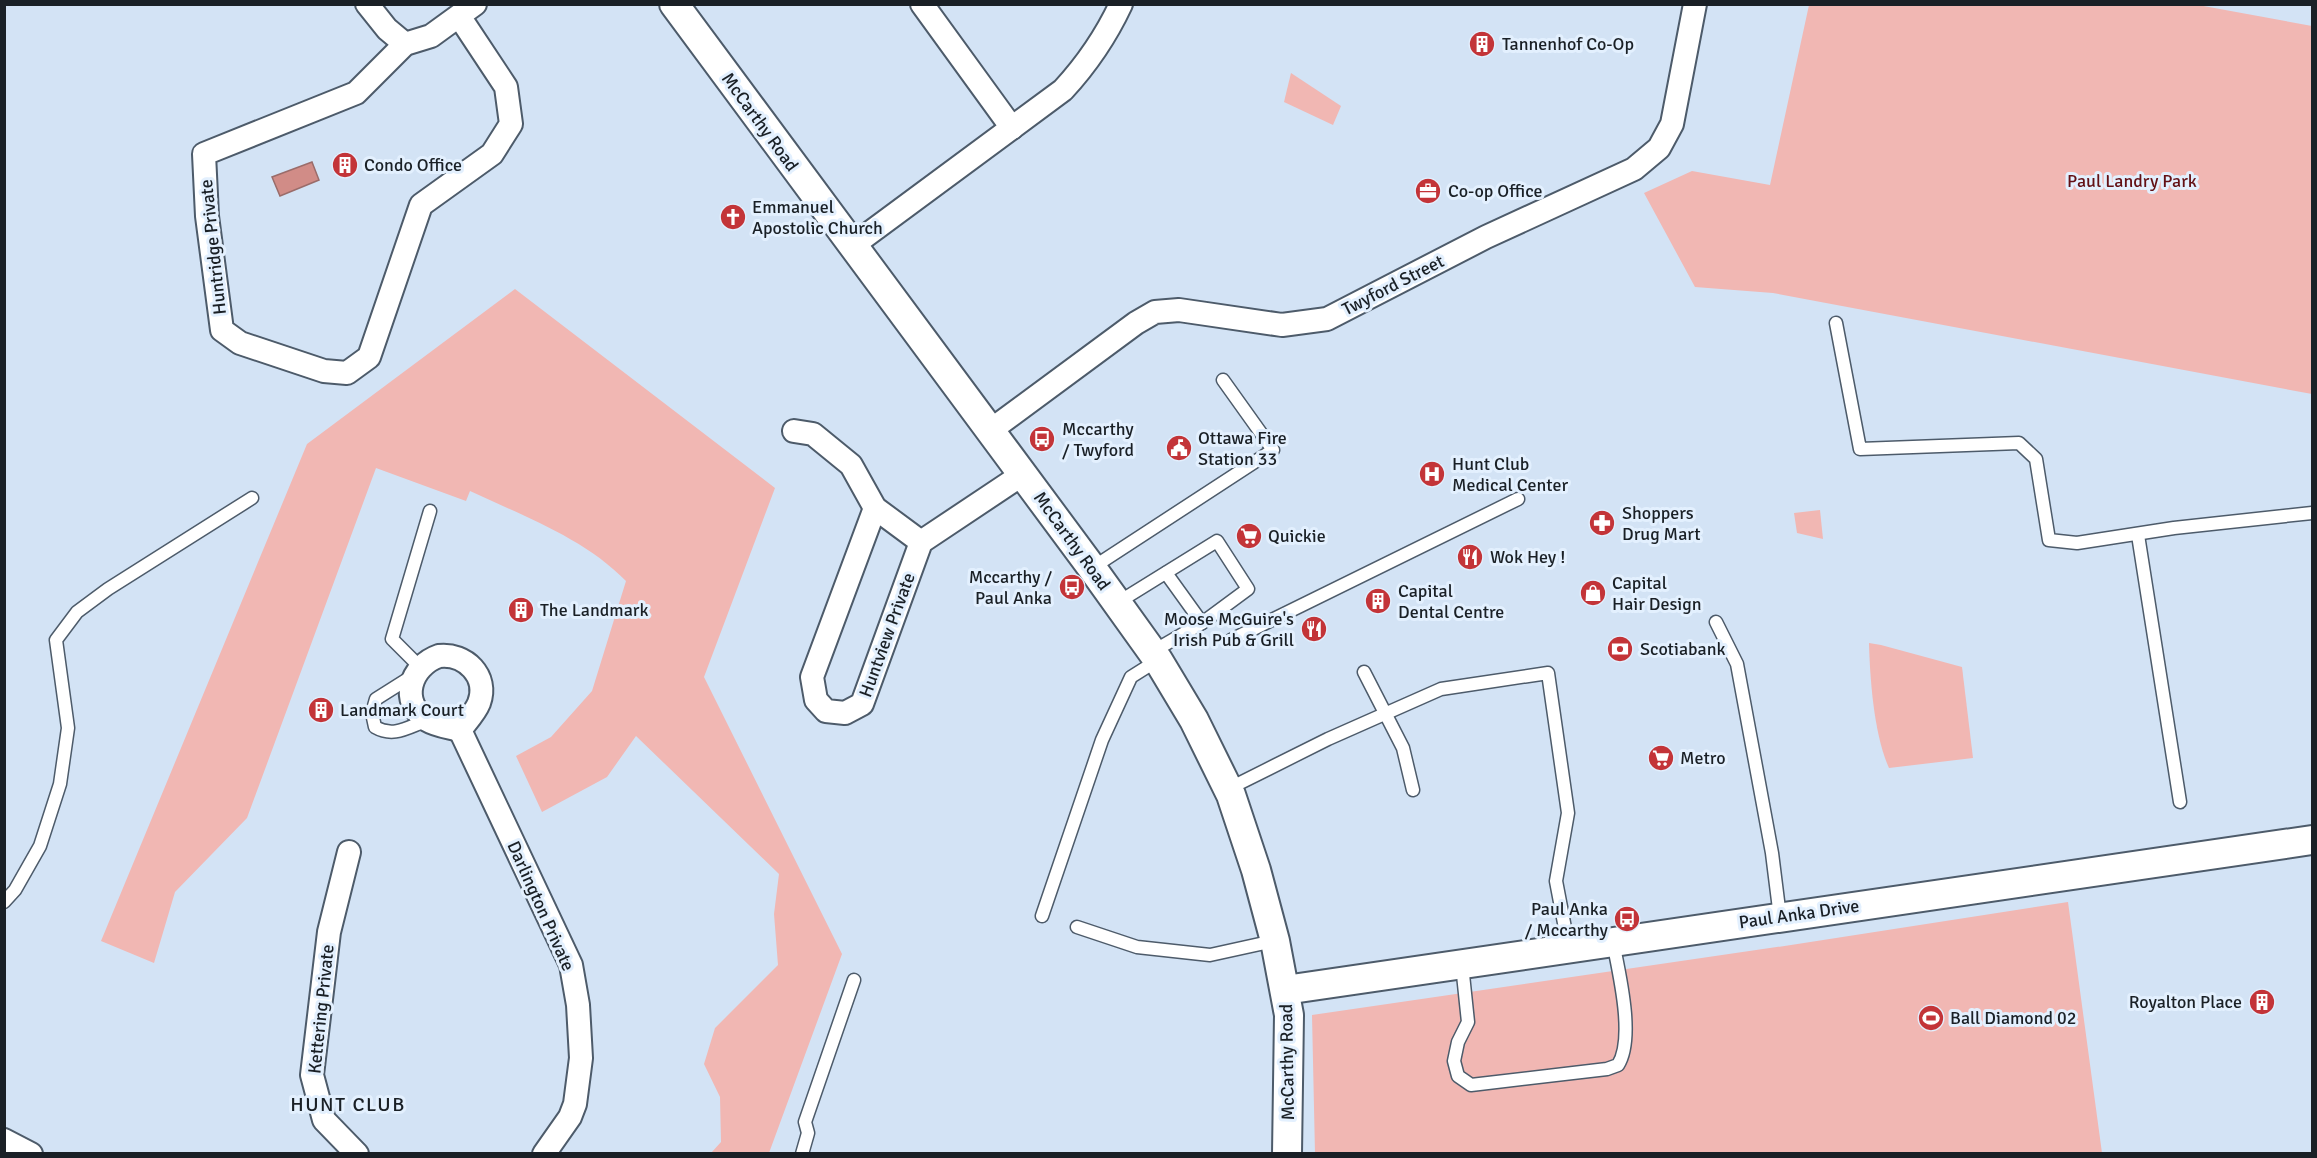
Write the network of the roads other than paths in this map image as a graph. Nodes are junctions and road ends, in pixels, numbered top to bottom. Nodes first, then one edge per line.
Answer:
1 (368, 4) edge
2 (674, 4) edge
3 (922, 4) edge
4 (1121, 4) edge
5 (1695, 4) edge
6 (467, 10) edge
7 (405, 44) junction
8 (1012, 128) junction
9 (852, 246) junction
10 (1836, 323) dead end
11 (1223, 380) dead end
12 (991, 430) junction
13 (794, 432) dead end
14 (1023, 474) junction
15 (252, 498) dead end
16 (1518, 499) dead end
17 (875, 508) junction
18 (430, 511) dead end
19 (2313, 513) edge
20 (2138, 535) junction
21 (921, 542) junction
22 (1092, 568) junction
23 (1166, 573) junction
24 (1117, 603) junction
25 (1716, 622) dead end
26 (1202, 623) junction
27 (1231, 640) dead end
28 (1155, 656) junction
29 (417, 670) junction
30 (1364, 672) dead end
31 (1385, 714) junction
32 (428, 720) junction
33 (460, 730) junction
34 (1228, 789) junction
35 (1413, 789) dead end
36 (2180, 802) dead end
37 (2313, 840) edge
38 (349, 852) dead end
39 (4, 902) edge
40 (1042, 916) dead end
41 (1780, 916) junction
42 (1077, 927) dead end
43 (1275, 941) junction
44 (1614, 942) junction
45 (1569, 949) junction
46 (1462, 965) junction
47 (854, 980) dead end
48 (1285, 990) junction
49 (4, 1140) edge
50 (31, 1154) edge
51 (357, 1154) edge
52 (544, 1154) edge
53 (802, 1154) edge
54 (1287, 1154) edge

1 - 7 street
2 - 9 street, McCarthy Road
3 - 8 street
4 - 8 street
5 - 12 street, Twyford Street
6 - 7 street
6 - 7 street, Huntridge Private
8 - 9 street
9 - 12 street, McCarthy Road
10 - 20 lane
11 - 22 lane
12 - 14 street, McCarthy Road
13 - 17 street
14 - 21 street
14 - 22 street, McCarthy Road
15 - 39 lane
16 - 27 lane
17 - 21 street
17 - 21 street, Huntview Private
18 - 29 lane
19 - 20 lane
20 - 36 lane
22 - 24 street, McCarthy Road
23 - 24 lane
23 - 26 lane
23 - 26 lane
24 - 28 street, McCarthy Road
25 - 41 lane
26 - 28 lane
28 - 34 street, McCarthy Road
28 - 40 lane
29 - 32 street
29 - 32 lane
29 - 33 street
30 - 31 lane
31 - 34 lane
31 - 35 lane
31 - 45 lane
32 - 33 street
33 - 52 street, Darlington Private
34 - 43 street, McCarthy Road
37 - 41 street, Paul Anka Drive
38 - 51 street, Kettering Private
41 - 44 street, Paul Anka Drive
42 - 43 lane
43 - 48 street, McCarthy Road
44 - 45 street, Paul Anka Drive
44 - 46 lane
45 - 46 street, Paul Anka Drive
46 - 48 street, Paul Anka Drive
47 - 53 lane
48 - 54 street, McCarthy Road
49 - 50 street

